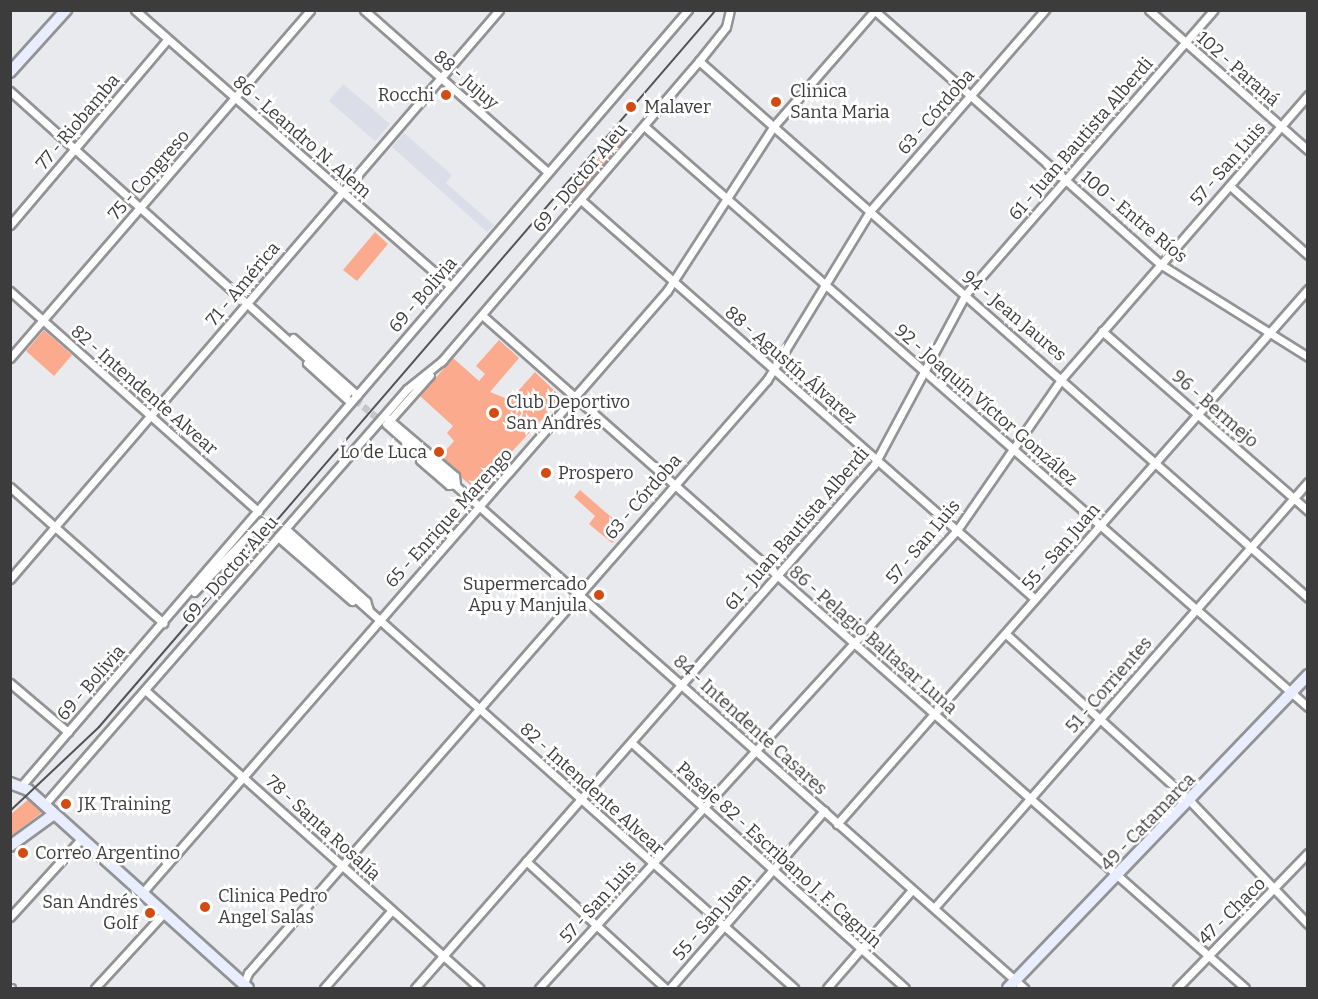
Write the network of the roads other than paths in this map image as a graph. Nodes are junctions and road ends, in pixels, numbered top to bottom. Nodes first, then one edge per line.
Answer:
1 (66, 10) edge
2 (135, 10) edge
3 (310, 10) edge
4 (364, 10) edge
5 (499, 10) edge
6 (730, 10) edge
7 (1045, 10) edge
8 (1149, 10) edge
9 (1214, 10) edge
10 (686, 11) edge
11 (874, 11) edge
12 (168, 39) junction
13 (1186, 43) junction
14 (699, 61) junction
15 (10, 72) edge
16 (441, 77) junction
17 (10, 92) edge
18 (971, 95) junction
19 (1308, 95) edge
20 (235, 98) junction
21 (644, 126) junction
22 (1281, 126) junction
23 (773, 127) junction
24 (75, 150) junction
25 (1308, 150) edge
26 (548, 172) junction
27 (1066, 179) junction
28 (1230, 186) junction
29 (342, 192) junction
30 (727, 197) junction
31 (581, 200) junction
32 (140, 208) junction
33 (870, 211) junction
34 (10, 225) edge
35 (1308, 255) edge
36 (1160, 264) junction
37 (674, 282) junction
38 (826, 283) junction
39 (450, 286) junction
40 (1308, 289) edge
41 (10, 291) edge
42 (964, 295) junction
43 (246, 303) junction
44 (482, 315) junction
45 (43, 321) junction
46 (266, 321) junction
47 (1102, 331) junction
48 (1269, 332) junction
49 (1308, 357) edge
50 (10, 358) edge
51 (774, 370) junction
52 (924, 372) junction
53 (1064, 378) junction
54 (347, 393) tunnel mouth
55 (357, 395) junction
56 (576, 397) junction
57 (350, 402) junction
58 (1197, 414) junction
59 (151, 417) junction
60 (387, 420) junction
61 (378, 422) junction
62 (1013, 449) junction
63 (877, 460) junction
64 (1155, 463) junction
65 (1308, 482) edge
66 (456, 484) junction
67 (674, 484) junction
68 (10, 487) edge
69 (1293, 498) junction
70 (480, 505) junction
71 (258, 511) junction
72 (1308, 511) edge
73 (262, 521) dead end
74 (1101, 525) junction
75 (56, 527) junction
76 (957, 530) junction
77 (283, 534) junction
78 (1250, 548) junction
79 (776, 576) junction
80 (10, 579) edge
81 (578, 593) junction
82 (1308, 598) edge
83 (1035, 599) junction
84 (182, 600) junction
85 (1196, 608) junction
86 (369, 610) junction
87 (379, 619) junction
88 (163, 623) junction
89 (1006, 634) junction
90 (855, 645) junction
91 (1308, 675) edge
92 (10, 682) edge
93 (682, 685) junction
94 (145, 690) junction
95 (1292, 693) junction
96 (1308, 707) edge
97 (481, 709) junction
98 (936, 715) junction
99 (1100, 718) junction
100 (68, 732) junction
101 (633, 744) junction
102 (759, 753) junction
103 (244, 778) junction
104 (16, 784) edge
105 (1030, 798) junction
106 (581, 799) junction
107 (1191, 802) junction
108 (44, 804) junction
109 (705, 810) junction
110 (824, 812) junction
111 (54, 814) junction
112 (837, 824) junction
113 (81, 839) junction
114 (10, 846) edge
115 (1308, 853) edge
116 (526, 861) junction
117 (652, 864) junction
118 (342, 866) junction
119 (773, 870) junction
120 (1118, 876) junction
121 (1274, 889) junction
122 (912, 890) junction
123 (142, 893) junction
124 (933, 908) junction
125 (393, 910) junction
126 (164, 913) junction
127 (10, 917) edge
128 (1308, 924) edge
129 (597, 925) junction
130 (724, 926) junction
131 (861, 949) junction
132 (443, 955) junction
133 (1208, 957) junction
134 (1011, 984) edge
135 (244, 987) edge
136 (95, 988) edge
137 (324, 988) edge
138 (415, 988) edge
139 (480, 988) edge
140 (539, 988) edge
141 (665, 988) edge
142 (670, 988) edge
143 (794, 988) edge
144 (827, 988) edge
145 (905, 988) edge
146 (1024, 988) edge
147 (1177, 988) edge
148 (1245, 988) edge

1 - 15 street
2 - 12 street, 86 - Leandro N. Alem
3 - 20 street, 75 - Congreso
4 - 16 street, 88 - Jujuy
5 - 16 street, 71 - América
6 - 14 street, 69 - Doctor Aleu
7 - 18 street, 63 - Córdoba
8 - 13 street, 102 - Paraná
9 - 13 street, 61 - Juan Bautista Alberdi
10 - 26 street, 69 - Bolivia
11 - 18 street, 100 - Entre Ríos
11 - 23 street, 65 - Enrique Marengo
12 - 20 street, 86 - Leandro N. Alem
12 - 24 street, 77 - Riobamba
13 - 22 street, 102 - Paraná
13 - 27 street, 61 - Juan Bautista Alberdi
14 - 21 street, 69 - Doctor Aleu
14 - 23 street, 94 - Jean Jaures
16 - 26 street, 88 - Jujuy
16 - 29 street, 71 - América
17 - 24 street
18 - 27 street, 100 - Entre Ríos
18 - 33 street, 63 - Córdoba
19 - 22 street, 57 - San Luis
20 - 29 street, 86 - Leandro N. Alem
20 - 32 street, 75 - Congreso
21 - 30 street, 92 - Joaquín Víctor González
21 - 31 street, 69 - Doctor Aleu
22 - 25 street, 102 - Paraná
22 - 28 street, 57 - San Luis
23 - 30 street, 65 - Enrique Marengo
23 - 33 street, 94 - Jean Jaures
24 - 32 street
24 - 34 street, 77 - Riobamba
26 - 39 street, 69 - Bolivia
27 - 36 street, 100 - Entre Ríos
27 - 42 street, 61 - Juan Bautista Alberdi
28 - 35 street
28 - 36 street, 57 - San Luis
29 - 39 street, 86 - Leandro N. Alem
29 - 43 street, 71 - América
30 - 37 street, 65 - Enrique Marengo
30 - 38 street, 92 - Joaquín Víctor González
31 - 37 street, 88 - Agustín Álvarez
31 - 44 street, 69 - Doctor Aleu
32 - 43 street
32 - 45 street, 75 - Congreso
33 - 38 street, 63 - Córdoba
33 - 42 street, 94 - Jean Jaures
36 - 47 street, 57 - San Luis
36 - 48 street, 100 - Entre Ríos
37 - 51 street, 88 - Agustín Álvarez
37 - 56 street, 65 - Enrique Marengo
38 - 51 street, 63 - Córdoba
38 - 52 street, 92 - Joaquín Víctor González
39 - 55 street, 69 - Bolivia
40 - 48 street, 55 - San Juan
41 - 45 street, 82 - Intendente Alvear
42 - 52 street, 61 - Juan Bautista Alberdi
42 - 53 street, 94 - Jean Jaures
43 - 46 street
43 - 59 street, 71 - América
44 - 56 street, 86 - Pelagio Baltasar Luna
44 - 60 street, 69 - Doctor Aleu
45 - 50 street, 75 - Congreso
45 - 59 street, 82 - Intendente Alvear
46 - 54 street
46 - 55 street
46 - 57 street
47 - 53 street, 57 - San Luis
47 - 58 street, 96 - Bermejo
48 - 49 street, 100 - Entre Ríos
48 - 58 street, 55 - San Juan
51 - 63 street, 88 - Agustín Álvarez
51 - 67 street, 63 - Córdoba
52 - 62 street, 92 - Joaquín Víctor González
52 - 63 street, 61 - Juan Bautista Alberdi
53 - 62 street, 57 - San Luis
53 - 64 street, 94 - Jean Jaures
55 - 57 street, 69 - Bolivia
56 - 67 street, 86 - Pelagio Baltasar Luna
56 - 70 street, 65 - Enrique Marengo
57 - 71 street, 69 - Bolivia
58 - 64 street, 55 - San Juan
58 - 69 street, 96 - Bermejo
59 - 71 street, 82 - Intendente Alvear
59 - 75 street, 71 - América
60 - 61 street, 69 - Doctor Aleu
60 - 66 street, 84 - Intendente Casares
61 - 66 street, 84 - Intendente Casares
61 - 77 street, 69 - Doctor Aleu
62 - 74 street, 92 - Joaquín Víctor González
62 - 76 street, 57 - San Luis
63 - 76 street, 88 - Agustín Álvarez
63 - 79 street, 61 - Juan Bautista Alberdi
64 - 74 street, 55 - San Juan
64 - 78 street, 94 - Jean Jaures
65 - 69 street, 51 - Corrientes
66 - 70 street, 84 - Intendente Casares
67 - 79 street, 86 - Pelagio Baltasar Luna
67 - 81 street, 63 - Córdoba
68 - 75 street
69 - 72 street, 96 - Bermejo
69 - 78 street, 51 - Corrientes
70 - 81 street, 84 - Intendente Casares
70 - 87 street, 65 - Enrique Marengo
71 - 84 street, 69 - Bolivia
73 - 84 street, 69 - Bolivia
74 - 83 street, 55 - San Juan
74 - 85 street, 92 - Joaquín Víctor González
75 - 80 street, 71 - América
75 - 88 street
76 - 83 street, 88 - Agustín Álvarez
76 - 90 street, 57 - San Luis
77 - 86 street, 82 - Intendente Alvear
77 - 86 street, 82 - Intendente Alvear
77 - 94 street, 69 - Doctor Aleu
78 - 82 street, 94 - Jean Jaures
78 - 85 street, 51 - Corrientes
79 - 90 street, 86 - Pelagio Baltasar Luna
79 - 93 street, 61 - Juan Bautista Alberdi
81 - 93 street, 84 - Intendente Casares
81 - 97 street, 63 - Córdoba
83 - 89 street, 55 - San Juan
84 - 88 street, 69 - Bolivia
85 - 95 street, 92 - Joaquín Víctor González
85 - 99 street, 51 - Corrientes
86 - 87 street, 82 - Intendente Alvear
87 - 97 street, 82 - Intendente Alvear
87 - 103 street, 65 - Enrique Marengo
88 - 100 street, 69 - Bolivia
89 - 98 street, 55 - San Juan
89 - 99 street
90 - 98 street, 86 - Pelagio Baltasar Luna
90 - 102 street, 57 - San Luis
91 - 95 street, 49 - Catamarca
92 - 100 street
93 - 101 street, 61 - Juan Bautista Alberdi
93 - 102 street, 84 - Intendente Casares
94 - 103 street, 78 - Santa Rosalía
94 - 108 street, 69 - Doctor Aleu
95 - 96 street, 92 - Joaquín Víctor González
95 - 107 street, 49 - Catamarca
97 - 106 street, 82 - Intendente Alvear
97 - 118 street, 63 - Córdoba
98 - 105 street, 86 - Pelagio Baltasar Luna
98 - 112 street, 55 - San Juan
99 - 105 street, 51 - Corrientes
99 - 107 street
100 - 104 street, 69 - Bolivia
101 - 106 street, 61 - Juan Bautista Alberdi
101 - 109 street, Pasaje 82 - Escribano J. F. Cagnín
102 - 109 street, 57 - San Luis
102 - 110 street, 84 - Intendente Casares
103 - 118 street, 78 - Santa Rosalía
103 - 123 street, 65 - Enrique Marengo
104 - 108 street
105 - 120 street, 86 - Pelagio Baltasar Luna
105 - 124 street, 51 - Corrientes
106 - 116 street, 61 - Juan Bautista Alberdi
106 - 117 street, 82 - Intendente Alvear
107 - 120 street, 49 - Catamarca
107 - 121 street
108 - 111 street
109 - 117 street, 57 - San Luis
109 - 119 street, Pasaje 82 - Escribano J. F. Cagnín
110 - 112 street, 84 - Intendente Casares
110 - 119 street, 55 - San Juan
111 - 113 street
111 - 114 street
112 - 122 street, 84 - Intendente Casares
113 - 123 street
113 - 127 street
115 - 121 street, 47 - Chaco
116 - 129 street
116 - 132 street, 61 - Juan Bautista Alberdi
117 - 129 street, 57 - San Luis
117 - 130 street, 82 - Intendente Alvear
118 - 125 street, 78 - Santa Rosalía
118 - 135 street, 63 - Córdoba
119 - 130 street, 55 - San Juan
119 - 131 street, Pasaje 82 - Escribano J. F. Cagnín
120 - 133 street, 86 - Pelagio Baltasar Luna
120 - 134 street, 49 - Catamarca
121 - 128 street
121 - 133 street, 47 - Chaco
122 - 124 street, 84 - Intendente Casares
122 - 131 street
123 - 126 street
124 - 134 street, 84 - Intendente Casares
125 - 132 street, 78 - Santa Rosalía
125 - 137 street
126 - 135 street
126 - 136 street
129 - 140 street, 57 - San Luis
129 - 141 street
130 - 142 street, 55 - San Juan
130 - 143 street, 82 - Intendente Alvear
131 - 144 street
131 - 145 street, Pasaje 82 - Escribano J. F. Cagnín
132 - 138 street, 61 - Juan Bautista Alberdi
132 - 139 street, 78 - Santa Rosalía
133 - 147 street, 47 - Chaco
133 - 148 street, 86 - Pelagio Baltasar Luna
134 - 146 street, 84 - Intendente Casares

